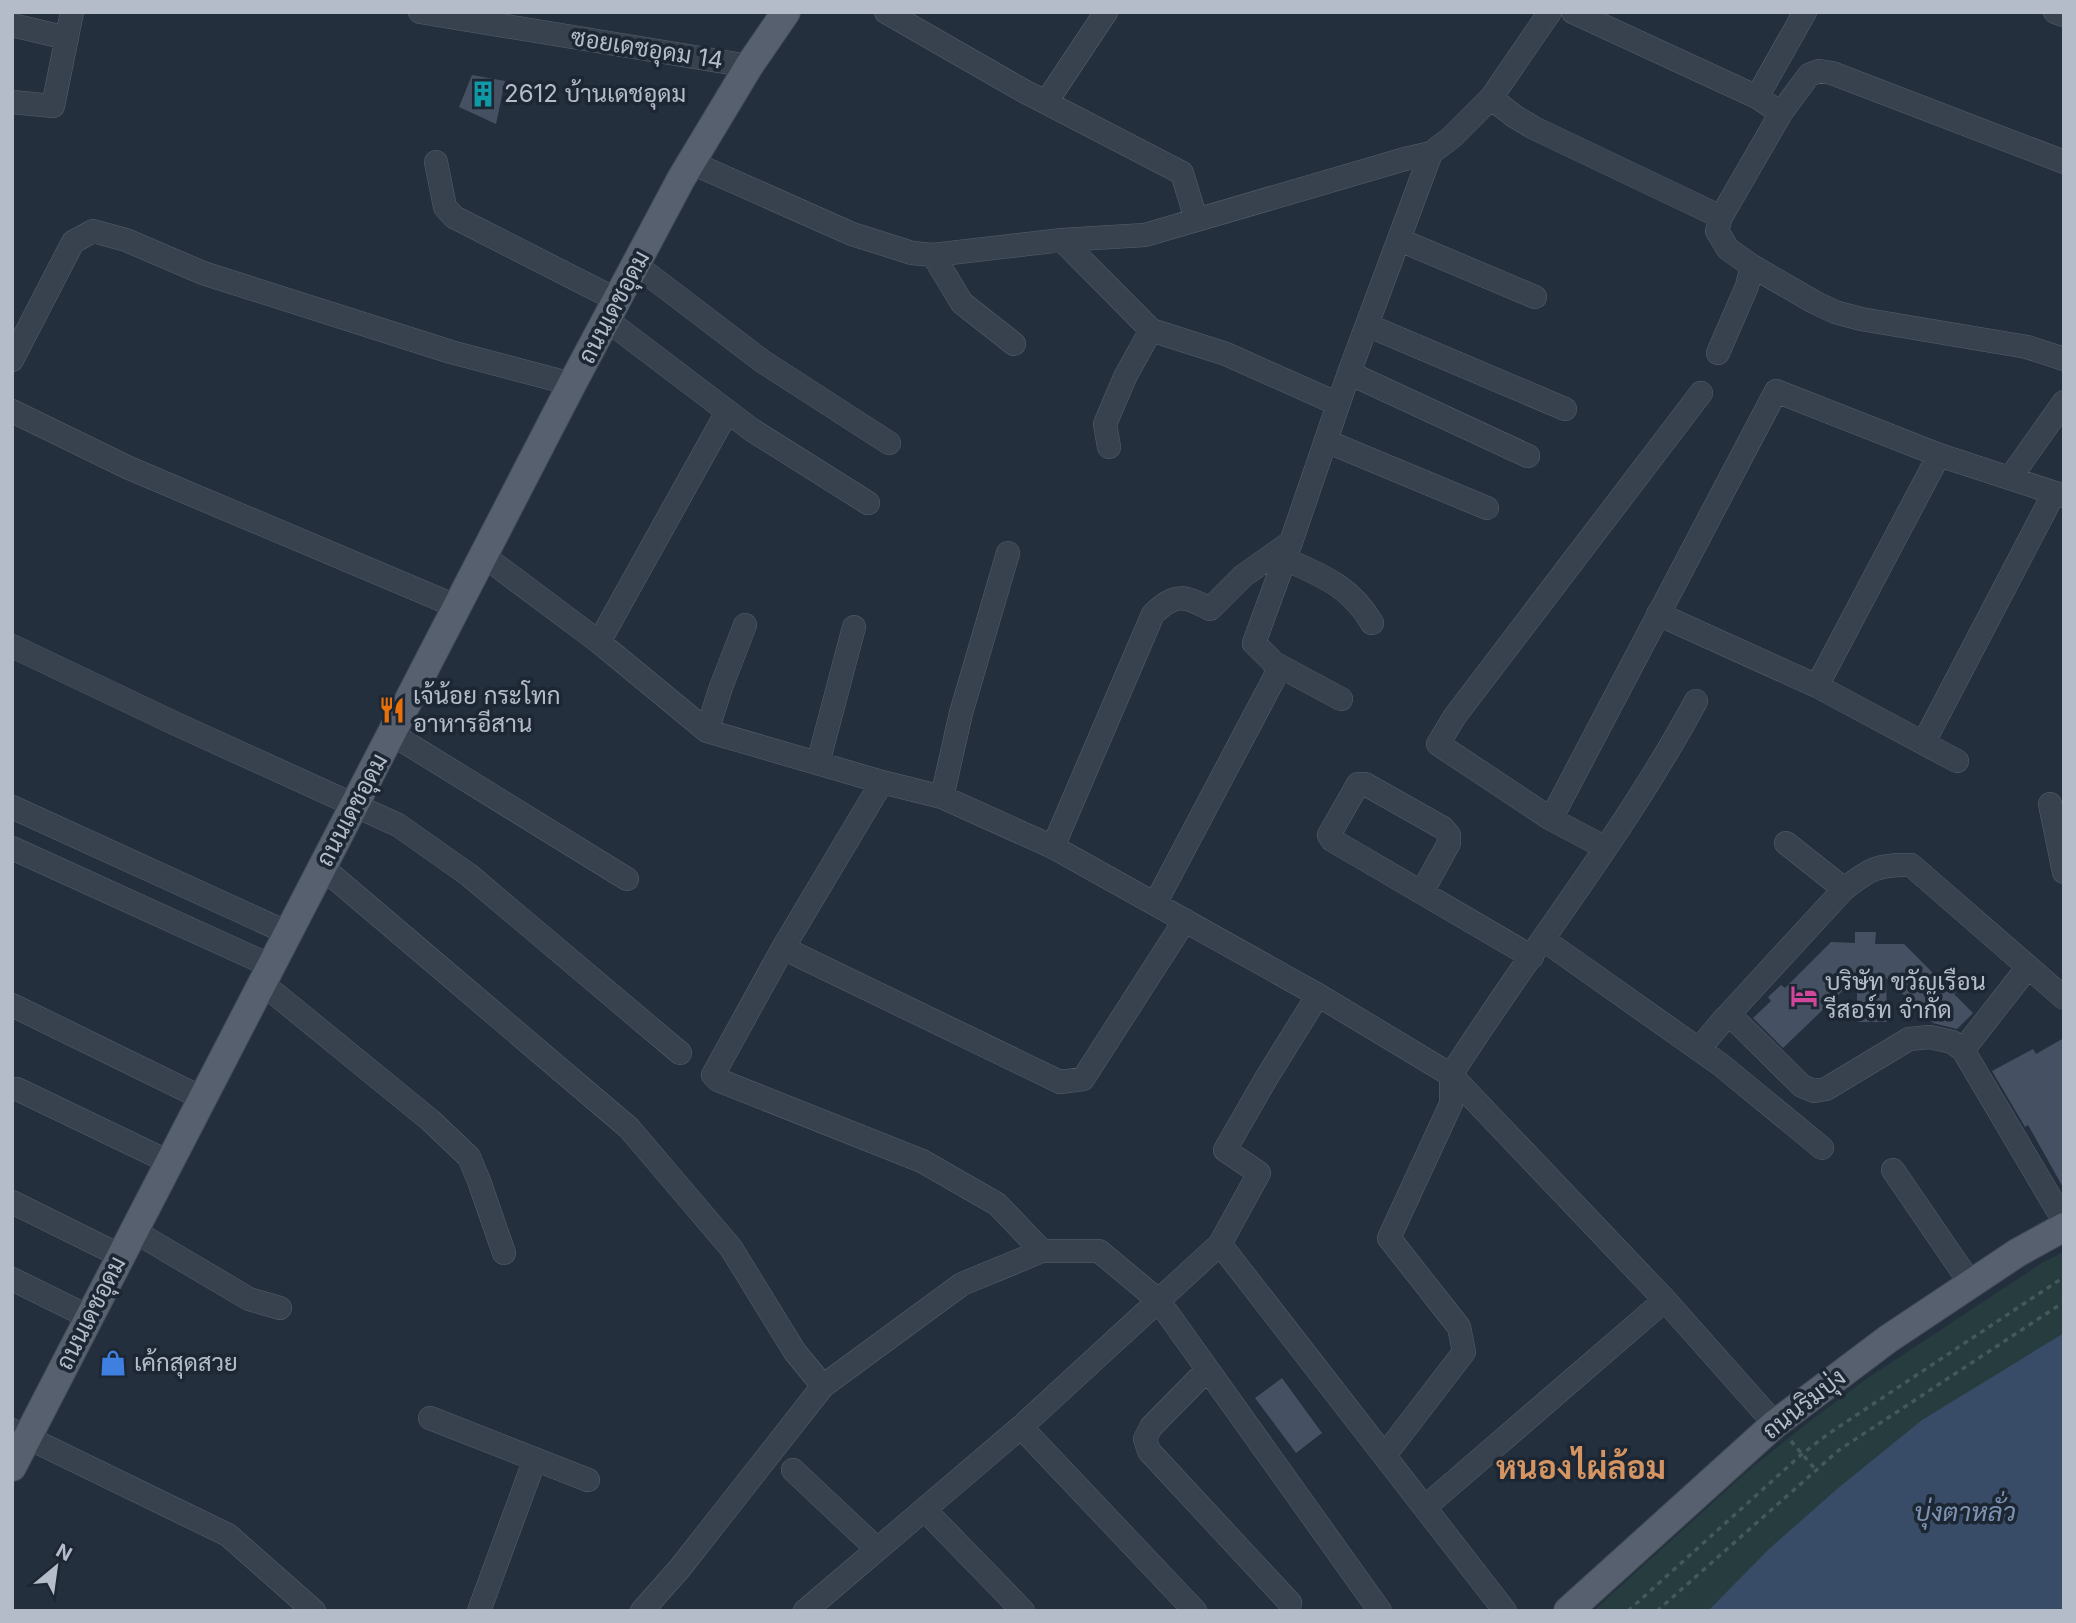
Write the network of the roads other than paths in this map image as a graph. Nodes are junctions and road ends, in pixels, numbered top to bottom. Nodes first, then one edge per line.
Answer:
1 (72, 12) edge
2 (420, 12) edge
3 (786, 12) edge
4 (886, 12) edge
5 (1106, 12) edge
6 (1550, 12) edge
7 (1573, 12) edge
8 (1805, 12) edge
9 (2055, 12) edge
10 (2064, 15) edge
11 (12, 25) edge
12 (67, 38) junction
13 (749, 66) junction
14 (1757, 97) junction
15 (1491, 98) junction
16 (1047, 102) junction
17 (12, 103) edge
18 (1781, 113) junction
19 (1431, 153) junction
20 (436, 162) dead end
21 (690, 162) junction
22 (2064, 162) edge
23 (1721, 217) junction
24 (1196, 219) junction
25 (1062, 240) junction
26 (1400, 240) junction
27 (933, 255) junction
28 (636, 265) junction
29 (1752, 266) junction
30 (1535, 297) dead end
31 (612, 310) junction
32 (1367, 325) junction
33 (1150, 330) junction
34 (1013, 344) dead end
35 (1718, 352) dead end
36 (2064, 359) edge
37 (12, 360) edge
38 (1349, 373) junction
39 (572, 384) junction
40 (1701, 393) dead end
41 (2064, 402) edge
42 (1338, 404) junction
43 (1565, 409) dead end
44 (12, 411) edge
45 (727, 412) junction
46 (1326, 441) junction
47 (889, 443) dead end
48 (1109, 447) dead end
49 (1939, 455) junction
50 (1528, 456) dead end
51 (2010, 478) junction
52 (2059, 495) edge
53 (868, 503) dead end
54 (1488, 508) dead end
55 (1288, 550) junction
56 (1008, 553) dead end
57 (484, 556) junction
58 (458, 607) junction
59 (1658, 614) junction
60 (1372, 623) dead end
61 (746, 625) dead end
62 (854, 626) dead end
63 (599, 642) junction
64 (12, 646) edge
65 (1273, 663) junction
66 (1817, 685) junction
67 (1341, 699) dead end
68 (1696, 701) dead end
69 (707, 731) junction
70 (392, 734) junction
71 (1924, 742) junction
72 (1957, 761) dead end
73 (818, 763) junction
74 (882, 782) junction
75 (942, 797) junction
76 (355, 804) junction
77 (2050, 804) dead end
78 (12, 807) edge
79 (1551, 819) junction
80 (1786, 844) dead end
81 (1053, 847) junction
82 (12, 848) edge
83 (1606, 848) junction
84 (322, 867) junction
85 (2064, 872) edge
86 (627, 879) dead end
87 (1844, 889) junction
88 (1422, 892) junction
89 (1155, 904) junction
90 (1185, 920) junction
91 (288, 933) junction
92 (783, 948) junction
93 (1538, 949) junction
94 (2028, 967) junction
95 (267, 974) junction
96 (1318, 995) junction
97 (2064, 998) edge
98 (12, 1005) edge
99 (1727, 1016) junction
100 (1699, 1049) junction
101 (1963, 1050) junction
102 (680, 1053) dead end
103 (1451, 1075) junction
104 (17, 1089) dead end
105 (202, 1098) junction
106 (1822, 1148) dead end
107 (169, 1162) junction
108 (1893, 1170) dead end
109 (12, 1202) edge
110 (2064, 1221) edge
111 (2064, 1227) edge
112 (134, 1231) junction
113 (1220, 1244) junction
114 (1042, 1251) junction
115 (504, 1253) dead end
116 (121, 1256) junction
117 (12, 1279) edge
118 (1971, 1284) junction
119 (1158, 1300) junction
120 (1665, 1300) junction
121 (280, 1308) dead end
122 (89, 1317) junction
123 (1208, 1370) junction
124 (822, 1386) junction
125 (430, 1418) dead end
126 (1775, 1424) junction
127 (1021, 1427) junction
128 (20, 1433) edge
129 (1385, 1455) junction
130 (535, 1459) junction
131 (12, 1467) edge
132 (793, 1471) dead end
133 (588, 1480) dead end
134 (1425, 1507) junction
135 (925, 1510) junction
136 (876, 1548) junction
137 (1290, 1603) dead end
138 (314, 1611) edge
139 (479, 1611) edge
140 (642, 1611) edge
141 (805, 1611) edge
142 (1023, 1611) edge
143 (1195, 1611) edge
144 (1380, 1611) edge
145 (1505, 1611) edge
146 (1568, 1611) edge

1 - 12 street
2 - 13 street, ซอยเดชอุดม 14
3 - 13 main road, ถนนเดชอุดม
4 - 16 street
5 - 16 street
6 - 15 street
7 - 14 street
8 - 14 street
9 - 10 street
11 - 12 street
12 - 17 street
13 - 21 main road, ถนนเดชอุดม
14 - 18 street
15 - 19 street
15 - 23 street
16 - 24 street
18 - 22 street
18 - 23 street
19 - 24 street
19 - 26 street
20 - 31 street
21 - 27 street
21 - 28 main road, ถนนเดชอุดม
23 - 29 street
24 - 25 street
25 - 27 street
25 - 33 street
26 - 30 street
26 - 32 street
27 - 34 street
28 - 31 main road, ถนนเดชอุดม
28 - 47 street
29 - 35 street
29 - 36 street
31 - 39 main road, ถนนเดชอุดม
31 - 45 street
32 - 38 street
32 - 43 street
33 - 42 street
33 - 48 street
37 - 39 street
38 - 42 street
38 - 50 street
39 - 57 main road, ถนนเดชอุดม
40 - 79 street
41 - 51 street
42 - 46 street
44 - 58 street
45 - 53 street
45 - 63 street
46 - 54 street
46 - 55 street
49 - 51 street
49 - 59 street
49 - 66 street
51 - 52 street
52 - 71 street
55 - 60 street
55 - 65 street
55 - 81 street
56 - 75 street
57 - 58 main road, ถนนเดชอุดม
57 - 63 street
58 - 70 main road, ถนนเดชอุดม
59 - 66 street
59 - 79 street
61 - 69 street
62 - 73 street
63 - 69 street
64 - 76 street
65 - 67 street
65 - 89 street
66 - 71 street
68 - 83 street
69 - 73 street
70 - 76 main road, ถนนเดชอุดม
70 - 86 street
71 - 72 street
73 - 74 street
74 - 75 street
74 - 92 street
75 - 81 street
76 - 84 main road, ถนนเดชอุดม
76 - 102 street
77 - 85 street
78 - 91 street
79 - 83 street
80 - 87 street
81 - 89 street
82 - 95 street
83 - 93 street
84 - 91 main road, ถนนเดชอุดม
84 - 124 street
87 - 94 street
87 - 99 street
88 - 88 street
88 - 93 street
89 - 90 street
90 - 92 street
90 - 96 street
91 - 95 main road, ถนนเดชอุดม
92 - 114 street
93 - 100 street
93 - 103 street
94 - 97 street
94 - 101 street
95 - 105 main road, ถนนเดชอุดม
95 - 115 street
96 - 103 street
96 - 113 street
98 - 105 street
99 - 100 street
99 - 101 street
100 - 106 street
101 - 110 street
103 - 120 street
103 - 129 street
104 - 107 street
105 - 107 main road, ถนนเดชอุดม
107 - 112 main road, ถนนเดชอุดม
108 - 118 street
109 - 116 street
111 - 118 main road, ถนนริมบุ่ง
112 - 116 main road, ถนนเดชอุดม
112 - 121 street
113 - 119 street
113 - 129 street
114 - 119 street
114 - 124 street
116 - 122 main road, ถนนเดชอุดม
117 - 122 street
118 - 126 main road, ถนนริมบุ่ง
119 - 123 street
119 - 127 street
120 - 126 street
120 - 134 street
122 - 128 main road, ถนนเดชอุดม
123 - 137 street
123 - 144 street
124 - 140 street
125 - 130 street
126 - 146 main road, ถนนริมบุ่ง
127 - 135 street
127 - 143 street
128 - 131 main road, ถนนเดชอุดม
128 - 138 street
129 - 134 street
130 - 133 street
130 - 139 street
132 - 136 street
134 - 145 street
135 - 136 street
135 - 142 street
136 - 141 street

